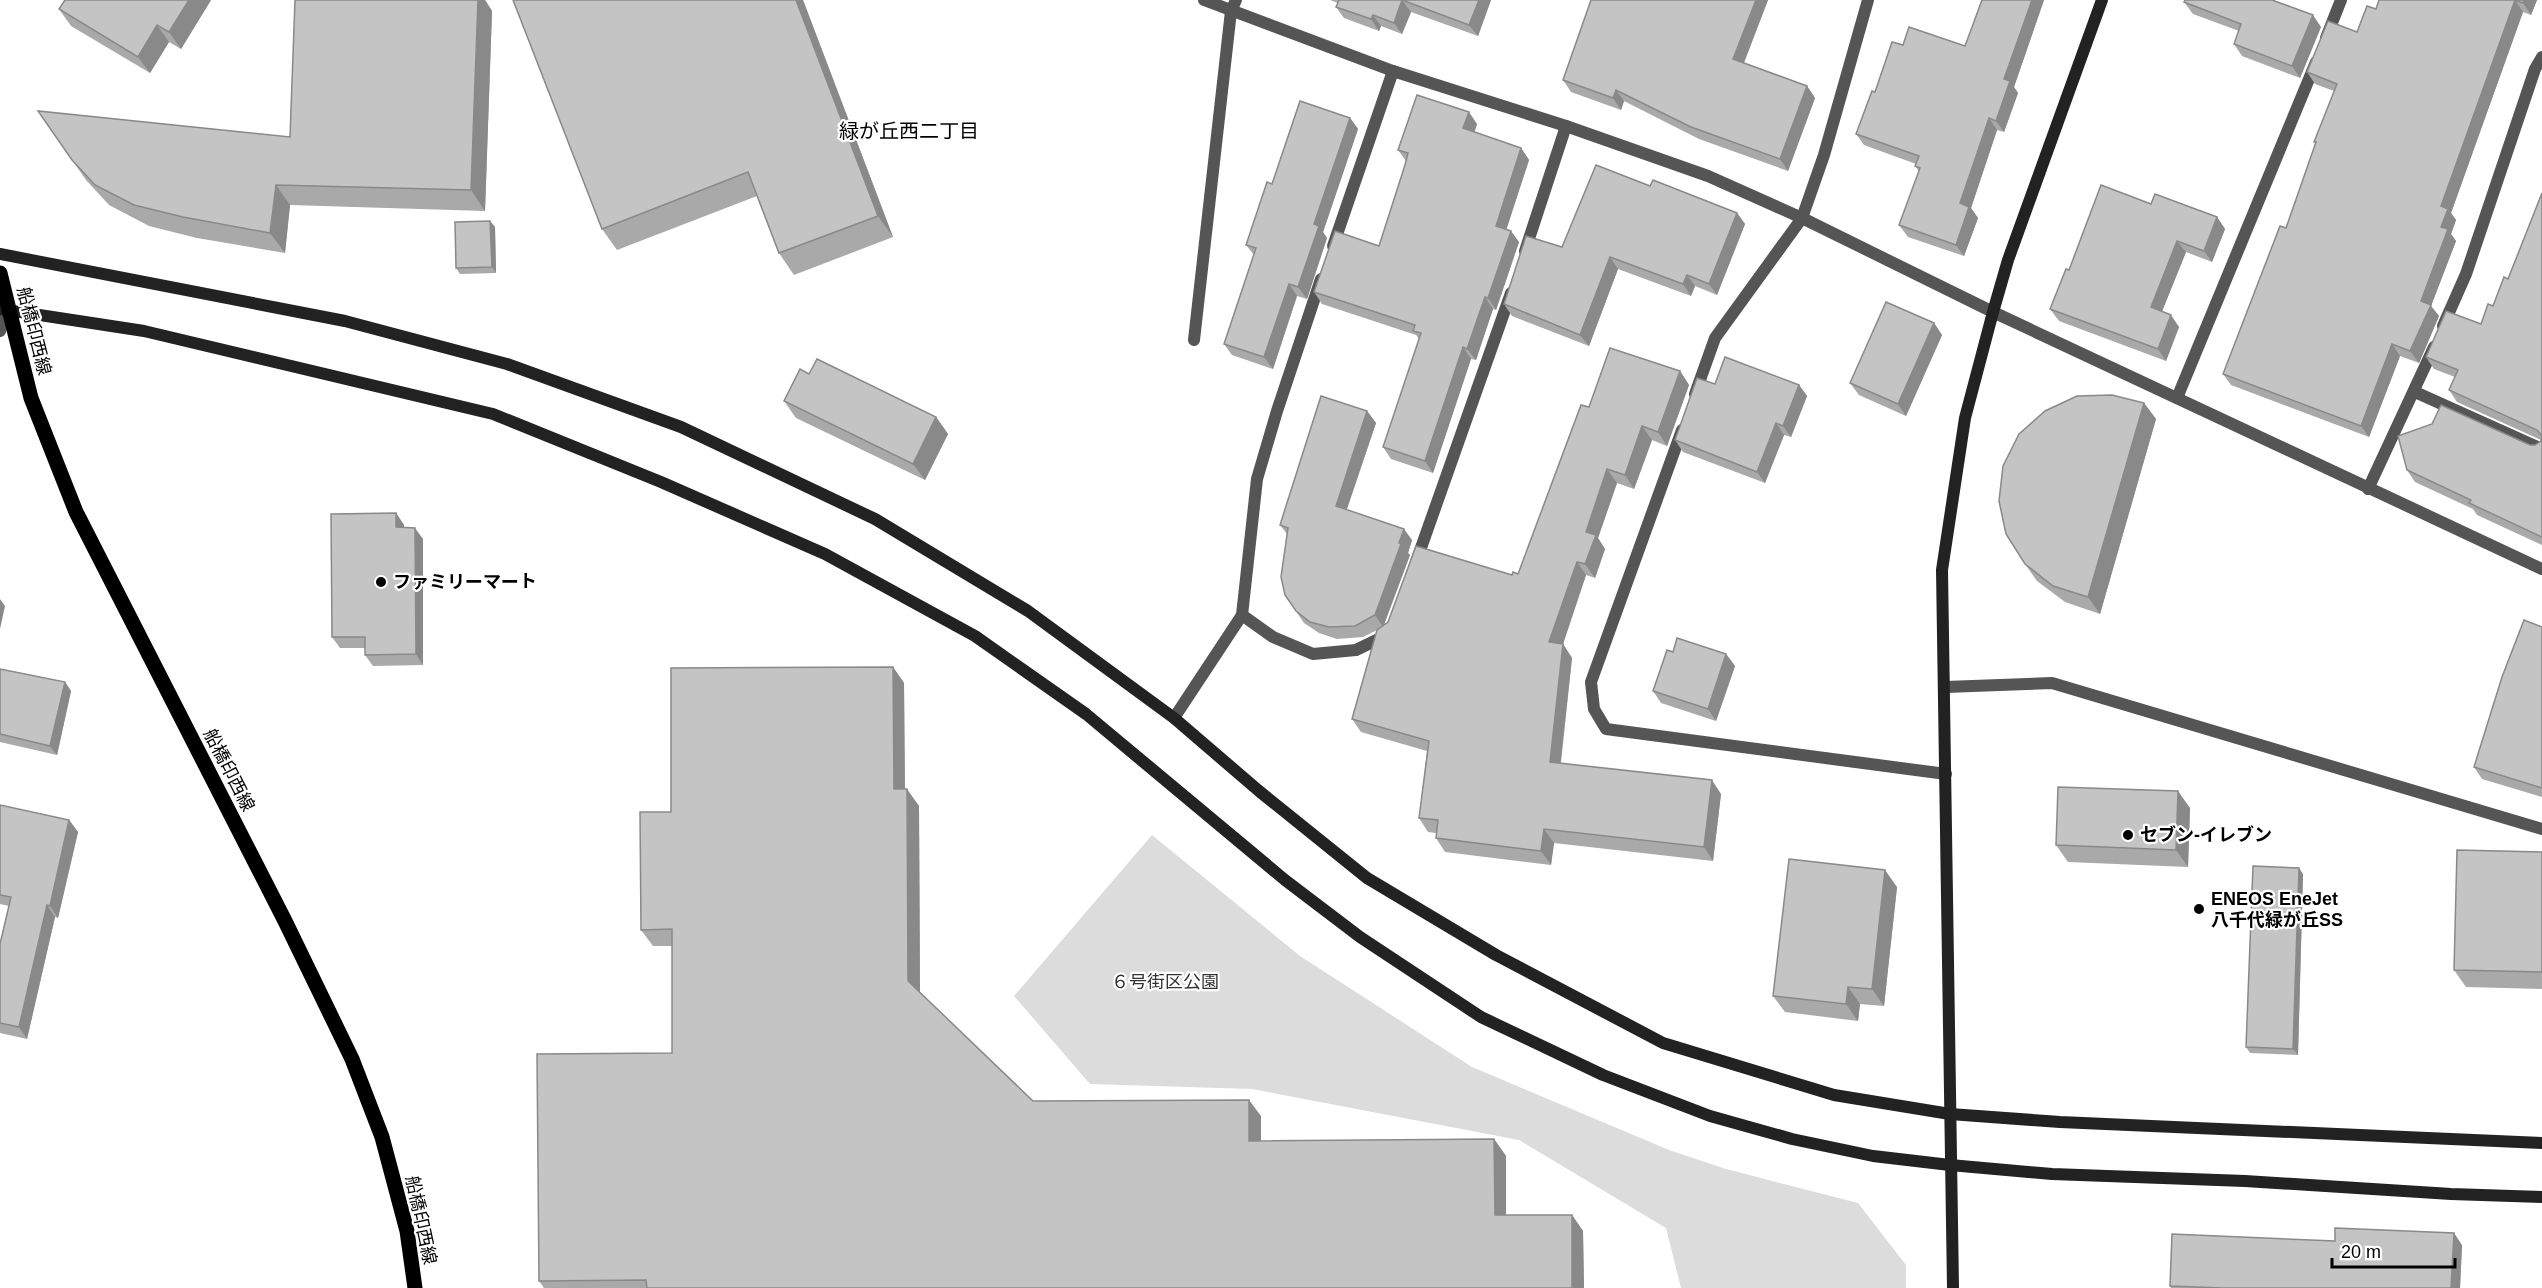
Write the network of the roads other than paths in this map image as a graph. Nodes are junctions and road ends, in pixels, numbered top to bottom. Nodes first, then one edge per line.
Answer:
1 (1204, 0) edge
2 (1868, 0) edge
3 (2102, 0) edge
4 (2342, 0) edge
5 (1234, 6) edge
6 (2542, 57) edge
7 (1393, 71) junction
8 (1566, 126) junction
9 (1803, 218) junction
10 (0, 254) edge
11 (1522, 260) edge
12 (0, 273) edge
13 (1514, 283) edge
14 (4, 310) edge
15 (1993, 312) junction
16 (0, 331) edge
17 (1194, 340) dead end
18 (2415, 392) junction
19 (2178, 398) junction
20 (2542, 449) edge
21 (2368, 489) junction
22 (2542, 569) edge
23 (1410, 579) edge
24 (1242, 615) junction
25 (1394, 622) edge
26 (1945, 687) junction
27 (1174, 718) junction
28 (1946, 774) junction
29 (2542, 829) edge
30 (1950, 1114) junction
31 (2542, 1143) edge
32 (1950, 1165) junction
33 (2542, 1197) edge
34 (415, 1288) edge
35 (1953, 1288) edge

1 - 5 street
2 - 9 street
3 - 15 street
4 - 19 street
5 - 7 street
5 - 17 street
6 - 18 street
7 - 8 street
7 - 24 street
8 - 9 street
8 - 11 street
9 - 15 street
9 - 28 street
10 - 27 street
12 - 14 main road, 船橋印西線
13 - 23 street
14 - 16 street
14 - 32 street
14 - 34 main road, 船橋印西線
15 - 19 street
15 - 26 street
18 - 20 street
18 - 21 street
19 - 21 street
21 - 22 street
24 - 25 street
24 - 27 street
26 - 28 street
26 - 29 street
27 - 30 street
28 - 30 street
30 - 31 street
30 - 32 street
32 - 33 street
32 - 35 street

